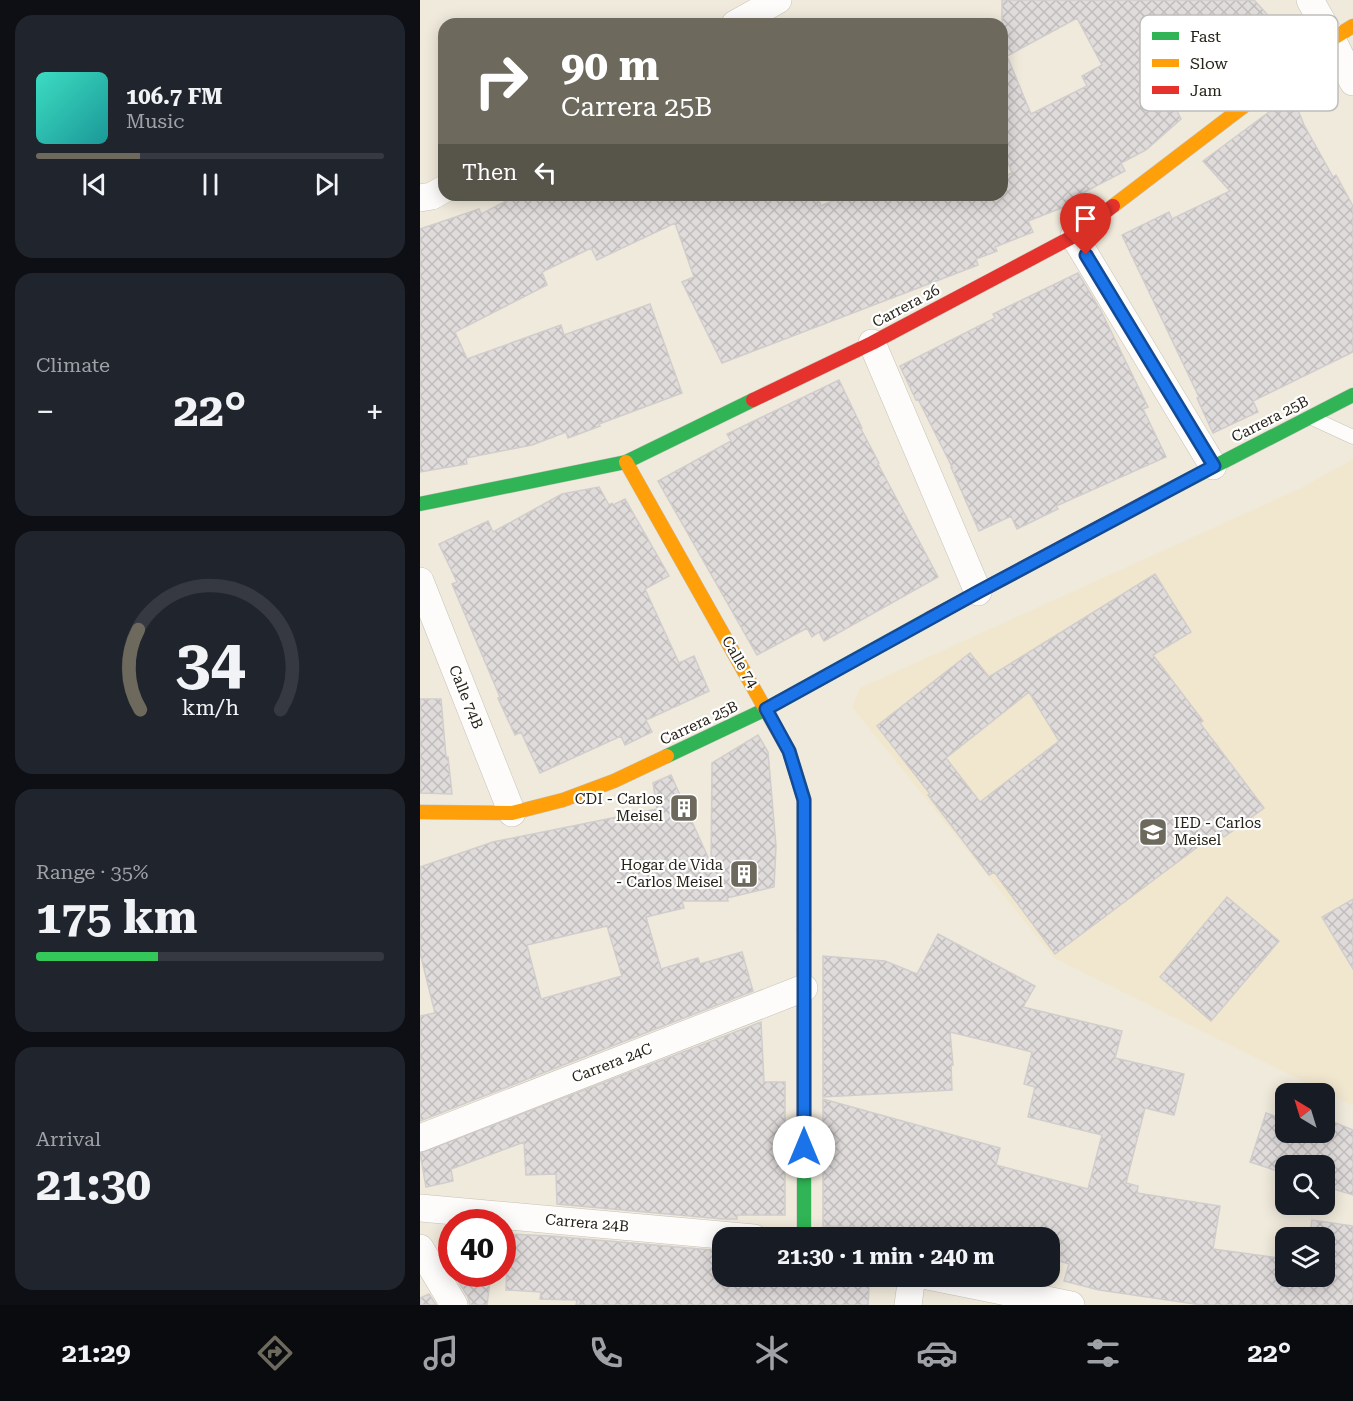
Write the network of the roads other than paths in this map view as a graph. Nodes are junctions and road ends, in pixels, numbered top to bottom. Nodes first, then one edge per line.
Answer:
1 (778, 0) edge
2 (1310, 0) edge
3 (743, 13) edge
4 (1325, 15) edge
5 (1342, 32) edge
6 (1353, 82) edge
7 (1238, 111) edge
8 (438, 192) edge
9 (420, 198) edge
10 (1074, 236) junction
11 (872, 343) junction
12 (1353, 395) edge
13 (1310, 417) junction
14 (1353, 436) edge
15 (626, 462) junction
16 (1214, 466) junction
17 (420, 504) edge
18 (420, 581) edge
19 (978, 592) junction
20 (766, 709) junction
21 (420, 812) edge
22 (512, 813) junction
23 (804, 988) junction
24 (420, 1138) edge
25 (420, 1208) edge
26 (804, 1227) edge
27 (712, 1234) edge
28 (420, 1248) edge
29 (910, 1287) edge
30 (982, 1287) edge
31 (454, 1305) edge
32 (908, 1305) edge
33 (1071, 1305) edge

1 - 3 street
2 - 4 street
5 - 6 street
7 - 10 street, Carrera 26
8 - 9 street
10 - 11 street, Carrera 26
10 - 16 street
11 - 15 street, Carrera 26
11 - 19 street
12 - 13 street, Carrera 25B
13 - 14 lane
13 - 16 street, Carrera 25B
15 - 17 street, Carrera 26
15 - 20 street, Calle 74
16 - 19 street, Carrera 25B
18 - 22 street, Calle 74B
19 - 20 street, Carrera 25B
20 - 22 street, Carrera 25B
20 - 23 street, Calle 74
21 - 22 street, Carrera 25B
23 - 24 street, Carrera 24C
23 - 26 street, Calle 74
25 - 27 street, Carrera 24B
28 - 31 street
29 - 32 street
30 - 33 street

